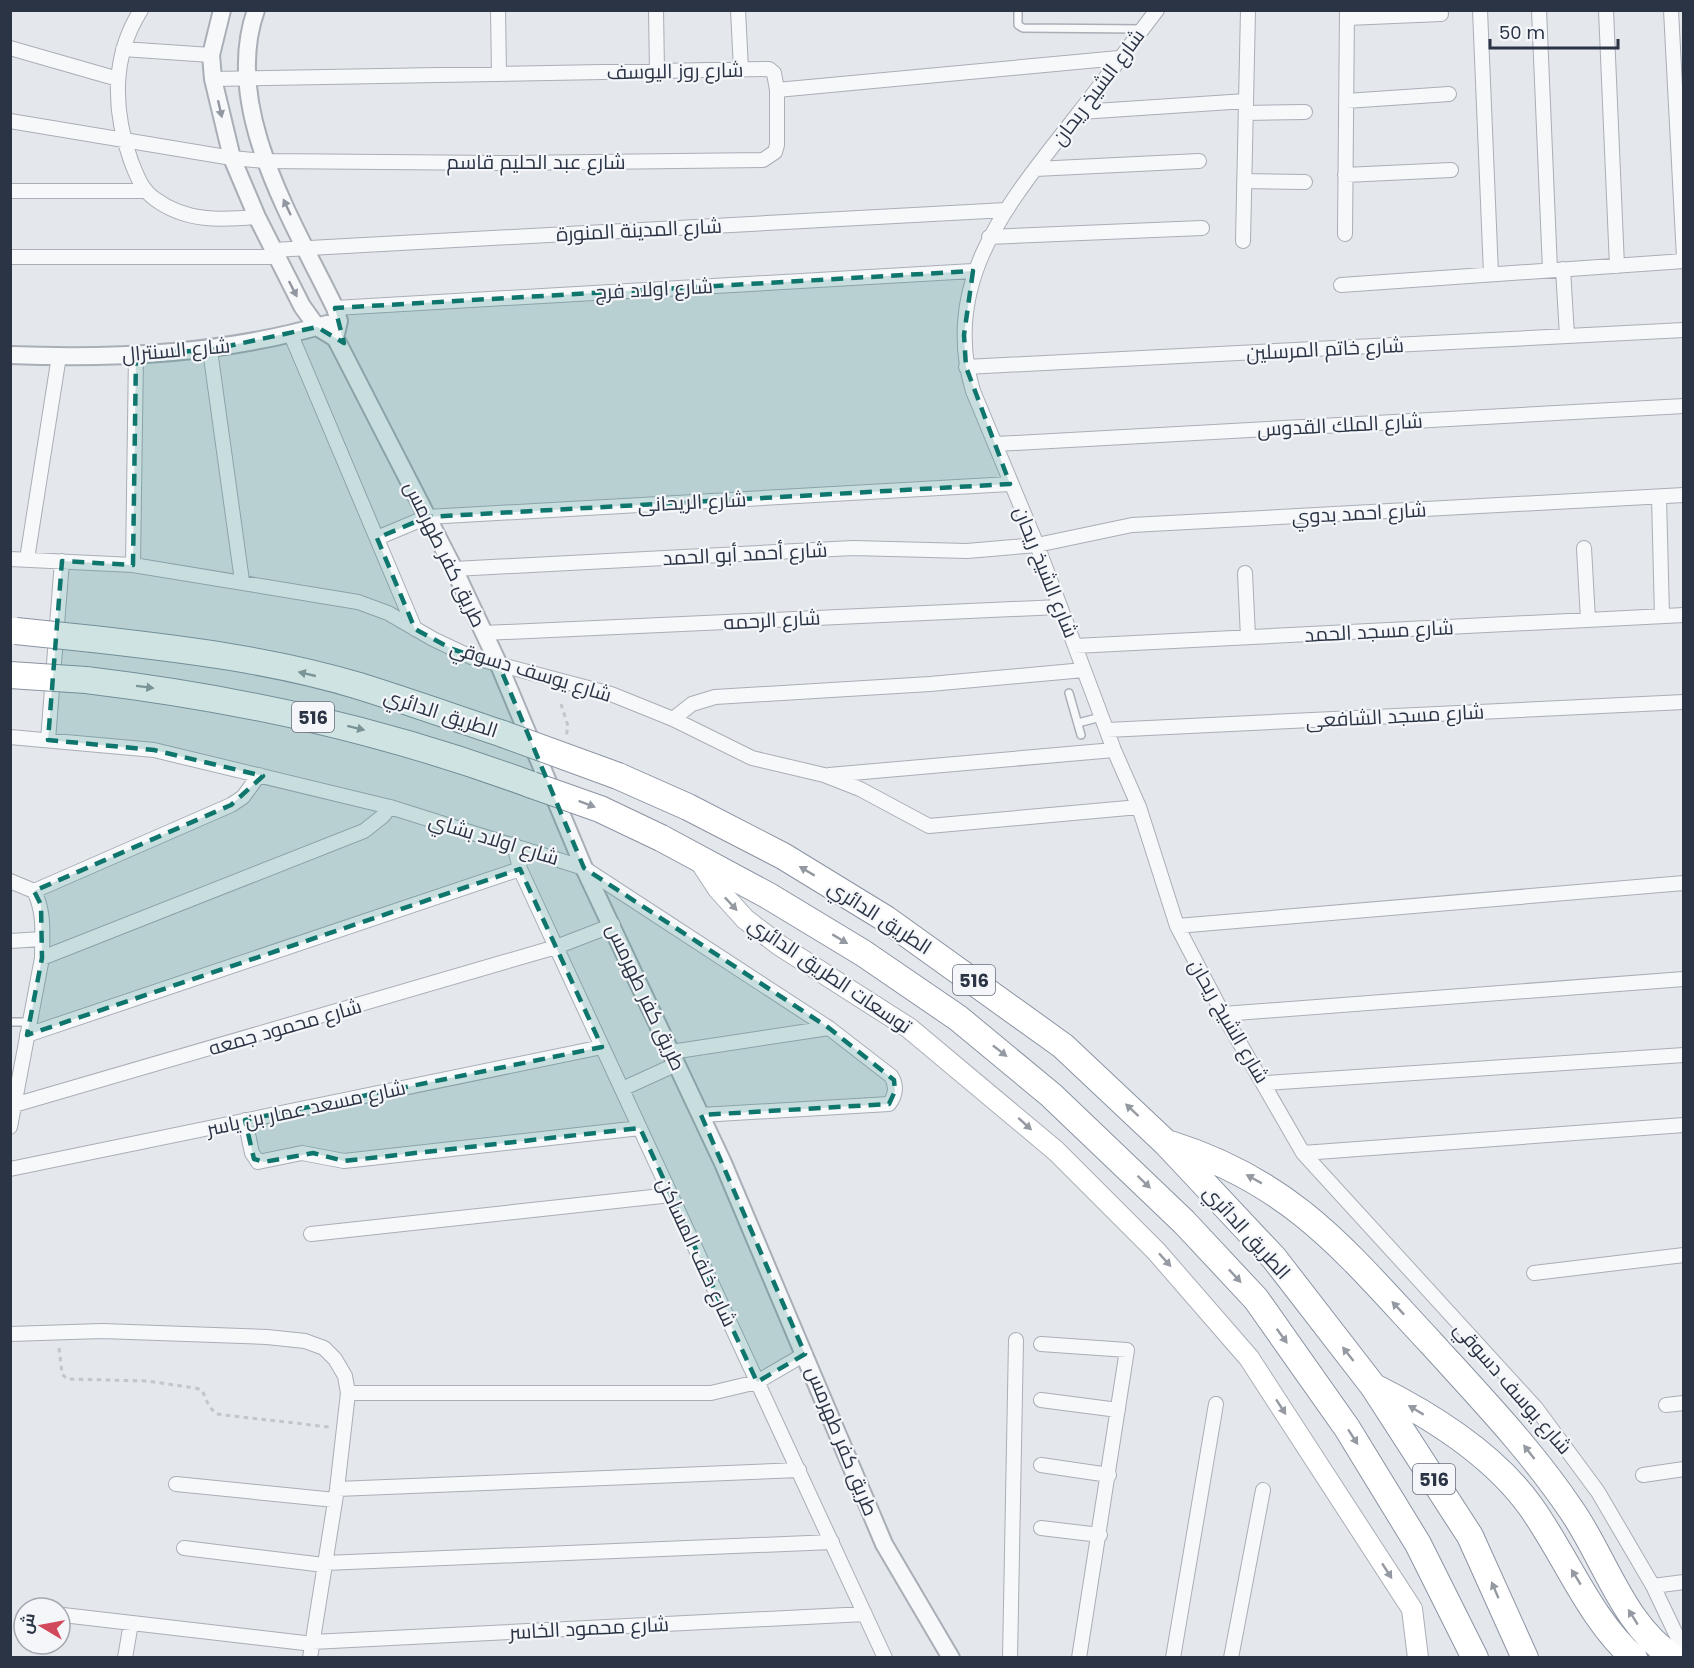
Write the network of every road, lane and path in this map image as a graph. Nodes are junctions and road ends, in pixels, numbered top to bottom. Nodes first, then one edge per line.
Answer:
1 (141, 10) edge
2 (222, 10) edge
3 (256, 10) edge
4 (498, 10) edge
5 (656, 10) edge
6 (738, 10) edge
7 (1018, 10) edge
8 (1157, 10) edge
9 (1248, 10) edge
10 (1480, 10) edge
11 (1539, 10) edge
12 (1606, 10) edge
13 (1671, 10) edge
14 (1347, 14) edge
15 (1441, 14) dead end
16 (1143, 29) junction
17 (10, 48) edge
18 (123, 49) junction
19 (211, 55) junction
20 (1119, 58) junction
21 (741, 69) junction
22 (657, 71) junction
23 (498, 74) junction
24 (246, 78) junction
25 (118, 79) junction
26 (213, 79) junction
27 (777, 90) junction
28 (1449, 94) dead end
29 (1346, 101) junction
30 (1246, 107) junction
31 (1080, 112) junction
32 (1305, 112) dead end
33 (10, 121) edge
34 (124, 140) junction
35 (232, 158) junction
36 (265, 161) junction
37 (1199, 161) dead end
38 (1035, 169) junction
39 (1451, 170) dead end
40 (1345, 176) junction
41 (1244, 181) junction
42 (1305, 182) dead end
43 (10, 191) edge
44 (145, 191) junction
45 (1006, 210) junction
46 (257, 217) junction
47 (1202, 228) dead end
48 (1345, 234) dead end
49 (989, 237) junction
50 (1243, 241) dead end
51 (306, 248) junction
52 (274, 253) junction
53 (10, 257) edge
54 (1683, 260) edge
55 (1617, 266) junction
56 (1557, 270) junction
57 (973, 271) junction
58 (1491, 274) junction
59 (1341, 285) dead end
60 (336, 322) junction
61 (317, 327) junction
62 (1683, 330) edge
63 (291, 335) junction
64 (1567, 336) junction
65 (210, 350) junction
66 (136, 354) junction
67 (10, 355) edge
68 (59, 356) junction
69 (966, 367) junction
70 (1683, 406) edge
71 (996, 444) junction
72 (1010, 484) junction
73 (1683, 495) edge
74 (1659, 496) junction
75 (427, 516) junction
76 (377, 538) junction
77 (1037, 545) junction
78 (1584, 548) dead end
79 (10, 559) edge
80 (27, 559) junction
81 (62, 561) junction
82 (133, 565) junction
83 (454, 569) junction
84 (1245, 573) dead end
85 (242, 581) junction
86 (1059, 607) junction
87 (1683, 615) edge
88 (1662, 616) junction
89 (1588, 620) junction
90 (415, 629) junction
91 (13, 631) edge
92 (484, 633) junction
93 (1248, 637) junction
94 (1075, 646) junction
95 (499, 664) junction
96 (1084, 670) junction
97 (10, 675) edge
98 (1069, 693) dead end
99 (1683, 702) edge
100 (561, 704) dead end
101 (673, 719) junction
102 (1078, 723) junction
103 (1104, 724) junction
104 (568, 726) dead end
105 (1081, 735) dead end
106 (10, 737) edge
107 (48, 740) junction
108 (1114, 750) junction
109 (260, 775) junction
110 (824, 775) junction
111 (390, 807) junction
112 (1139, 807) junction
113 (514, 844) junction
114 (697, 857) junction
115 (584, 868) junction
116 (520, 869) junction
117 (10, 881) edge
118 (1683, 883) edge
119 (34, 891) junction
120 (613, 926) junction
121 (1177, 926) junction
122 (42, 939) junction
123 (10, 941) edge
124 (556, 948) junction
125 (42, 958) junction
126 (1683, 979) edge
127 (1223, 1014) junction
128 (10, 1022) edge
129 (28, 1028) junction
130 (830, 1028) junction
131 (602, 1047) junction
132 (1683, 1055) edge
133 (674, 1058) junction
134 (1265, 1083) junction
135 (622, 1089) junction
136 (13, 1103) edge
137 (700, 1115) junction
138 (245, 1120) junction
139 (1683, 1125) edge
140 (10, 1127) edge
141 (640, 1128) junction
142 (1166, 1143) junction
143 (1303, 1153) junction
144 (10, 1169) edge
145 (671, 1195) junction
146 (311, 1234) dead end
147 (1683, 1255) edge
148 (1534, 1273) dead end
149 (57, 1332) junction
150 (10, 1334) edge
151 (1016, 1340) dead end
152 (1041, 1344) dead end
153 (805, 1354) junction
154 (757, 1382) junction
155 (1373, 1386) junction
156 (348, 1393) junction
157 (1041, 1400) dead end
158 (1683, 1403) edge
159 (1216, 1404) dead end
160 (1666, 1405) dead end
161 (1118, 1410) junction
162 (343, 1429) junction
163 (1041, 1464) dead end
164 (1683, 1469) edge
165 (799, 1470) junction
166 (1108, 1475) junction
167 (1642, 1475) dead end
168 (176, 1484) dead end
169 (1263, 1490) dead end
170 (336, 1494) junction
171 (1041, 1528) dead end
172 (1100, 1535) junction
173 (832, 1542) junction
174 (184, 1548) dead end
175 (324, 1564) junction
176 (1683, 1582) edge
177 (1653, 1586) junction
178 (865, 1614) junction
179 (72, 1616) edge
180 (131, 1623) junction
181 (312, 1648) edge
182 (1522, 1650) edge
183 (1683, 1650) edge
184 (125, 1658) edge
185 (885, 1658) edge
186 (951, 1658) edge
187 (1010, 1658) edge
188 (1079, 1658) edge
189 (1173, 1658) edge
190 (1231, 1658) edge
191 (1419, 1658) edge
192 (1475, 1658) edge
193 (1635, 1658) edge
194 (1674, 1658) edge

1 - 18 street
2 - 19 street
3 - 24 street, طريق كفر طهرمس
4 - 23 street
5 - 22 street
6 - 21 street
7 - 16 lane
8 - 16 street, شارع الشيخ ريحان
9 - 30 street
10 - 58 street
11 - 56 street
12 - 55 street
13 - 54 street
14 - 15 street
14 - 29 street
16 - 20 street, شارع الشيخ ريحان
17 - 25 street
18 - 19 street
18 - 25 street
19 - 26 street
20 - 27 street
20 - 31 street, شارع الشيخ ريحان
21 - 22 street, شارع روز اليوسف
21 - 27 street, شارع روز اليوسف
22 - 23 street, شارع روز اليوسف
23 - 24 street, شارع روز اليوسف
24 - 26 street, شارع روز اليوسف
24 - 36 street, طريق كفر طهرمس
25 - 34 street
26 -> 35 street
27 - 36 street, شارع عبد الحليم قاسم
28 - 29 street
29 - 40 street
30 - 31 street
30 - 32 street
30 - 41 street
31 - 38 street, شارع الشيخ ريحان
33 - 34 street, شارع عبد الحليم قاسم
34 - 35 street, شارع عبد الحليم قاسم
34 - 44 street
35 - 36 street, شارع عبد الحليم قاسم
35 - 46 street
51 -> 36 street, طريق كفر طهرمس
37 - 38 street
38 - 45 street, شارع الشيخ ريحان
39 - 40 street
40 - 48 street
41 - 42 street
41 - 50 street
43 - 44 street
44 - 46 street
45 - 49 street, شارع الشيخ ريحان
45 - 51 street, شارع المدينة المنورة
46 - 52 street
47 - 49 street
49 - 57 street, شارع الشيخ ريحان
51 - 52 street, شارع المدينة المنورة
51 - 60 street, طريق كفر طهرمس
52 - 53 street, شارع المدينة المنورة
52 -> 61 street
54 - 55 street
55 - 56 street
56 - 58 street
56 - 64 street
57 - 60 street, شارع اولاد فرج
57 - 69 street, شارع الشيخ ريحان
58 - 59 street
60 - 61 street
60 - 75 street, طريق كفر طهرمس
61 - 63 street, شارع السنترال
62 - 64 street, شارع خاتم المرسلين
63 - 65 street, شارع السنترال
63 - 76 street
64 - 69 street, شارع خاتم المرسلين
65 - 66 street, شارع السنترال
65 - 85 street
66 - 68 street, شارع السنترال
66 - 82 street
67 - 68 street, شارع السنترال
68 - 80 street
69 - 71 street, شارع الشيخ ريحان
70 - 71 street, شارع الملك القدوس
71 - 72 street, شارع الشيخ ريحان
72 - 75 street, شارع الريحانى
72 - 77 street, شارع الشيخ ريحان
73 - 74 street, شارع احمد بدوي
74 - 77 street, شارع احمد بدوي
74 - 88 street
75 - 76 street, شارع الريحانى
75 - 83 street, طريق كفر طهرمس
76 - 90 street
77 - 83 street, شارع أحمد أبو الحمد
77 - 86 street, شارع الشيخ ريحان
78 - 89 street
79 - 80 street, شارع يوسف دسوقي
80 - 81 street, شارع يوسف دسوقي
81 - 82 street, شارع يوسف دسوقي
81 - 107 street
82 - 85 street, شارع يوسف دسوقي
83 - 92 street, طريق كفر طهرمس
84 - 93 street
85 - 90 street, شارع يوسف دسوقي
86 - 92 street, شارع الرحمه
86 - 94 street, شارع الشيخ ريحان
87 - 88 street, شارع مسجد الحمد
88 - 89 street, شارع مسجد الحمد
89 - 93 street, شارع مسجد الحمد
90 - 95 street, شارع يوسف دسوقي
142 -> 91 highway, الطريق الدائري / 516, bridge
92 - 95 street, طريق كفر طهرمس
93 - 94 street, شارع مسجد الحمد
94 - 96 street, شارع الشيخ ريحان
95 - 101 street, شارع يوسف دسوقي
95 - 115 street, طريق كفر طهرمس
96 - 101 street
96 - 103 street, شارع الشيخ ريحان
97 -> 114 highway, الطريق الدائري / 516, bridge
98 - 102 lane
99 - 103 street, شارع مسجد الشافعى
100 - 104 path
101 - 110 street, شارع يوسف دسوقي
102 - 103 lane
102 - 105 lane
103 - 108 street, شارع الشيخ ريحان
106 - 107 street, شارع اولاد بشاي
107 - 109 street, شارع اولاد بشاي
108 - 110 street
108 - 112 street, شارع الشيخ ريحان
109 - 111 street, شارع اولاد بشاي
109 - 119 street
110 - 112 street, شارع يوسف دسوقي
111 - 113 street, شارع اولاد بشاي
111 - 125 street
112 - 121 street, شارع الشيخ ريحان
113 - 115 street, شارع اولاد بشاي
113 - 116 street, شارع خلف المساكن
114 -> 191 main road, توسعات الطريق الدائري
114 -> 192 highway, الطريق الدائري / 516
115 - 120 street, طريق كفر طهرمس
115 - 130 street, شارع اولاد بشاي
116 - 124 street, شارع خلف المساكن
116 - 129 street
117 - 119 street
118 - 121 street
119 - 122 street
120 - 124 street, شارع محمود جمعه
120 - 133 street, طريق كفر طهرمس
121 - 127 street, شارع الشيخ ريحان
122 - 123 street
122 - 125 street
124 - 131 street, شارع خلف المساكن
124 - 136 street, شارع محمود جمعه
125 - 129 street
126 - 127 street
127 - 134 street, شارع الشيخ ريحان
128 - 129 lane
129 - 136 street
130 - 133 street
130 - 137 street, شارع اولاد بشاي
131 - 135 street, شارع خلف المساكن
131 - 138 street, شارع مسعد عمار بن ياسر
132 - 134 street
133 - 135 street
133 - 137 street, طريق كفر طهرمس
134 - 143 street, شارع الشيخ ريحان
135 - 141 street, شارع خلف المساكن
136 - 140 street
137 - 153 street, طريق كفر طهرمس
138 - 141 street
138 - 144 street, شارع مسعد عمار بن ياسر
139 - 143 street
141 - 145 street, شارع خلف المساكن
155 -> 142 highway, الطريق الدائري / 516
194 -> 142 highway
143 - 177 street, شارع يوسف دسوقي
145 - 146 street
145 - 154 street, شارع خلف المساكن
147 - 148 street
149 - 150 street
149 - 156 street
149 - 162 path
151 - 187 street
152 - 161 street
153 - 154 street
153 - 186 street, طريق كفر طهرمس
154 - 156 street
154 - 165 street, شارع خلف المساكن
182 -> 155 highway, الطريق الدائري / 516
193 -> 155 highway
156 - 162 street
157 - 161 street
158 - 160 street
159 - 189 street
161 - 166 street
162 - 170 street
163 - 166 street
164 - 167 street
165 - 170 street
165 - 173 street, شارع خلف المساكن
166 - 172 street
168 - 170 street
169 - 190 street
170 - 175 street
171 - 172 street
172 - 188 street
173 - 175 street
173 - 178 street, شارع خلف المساكن
174 - 175 street
175 - 181 street
176 - 177 street
177 - 183 street, شارع يوسف دسوقي
178 - 181 street, شارع محمود الخاسر
178 - 185 street, شارع خلف المساكن
179 - 180 street, شارع محمود الخاسر
180 - 181 street, شارع محمود الخاسر
180 - 184 street

